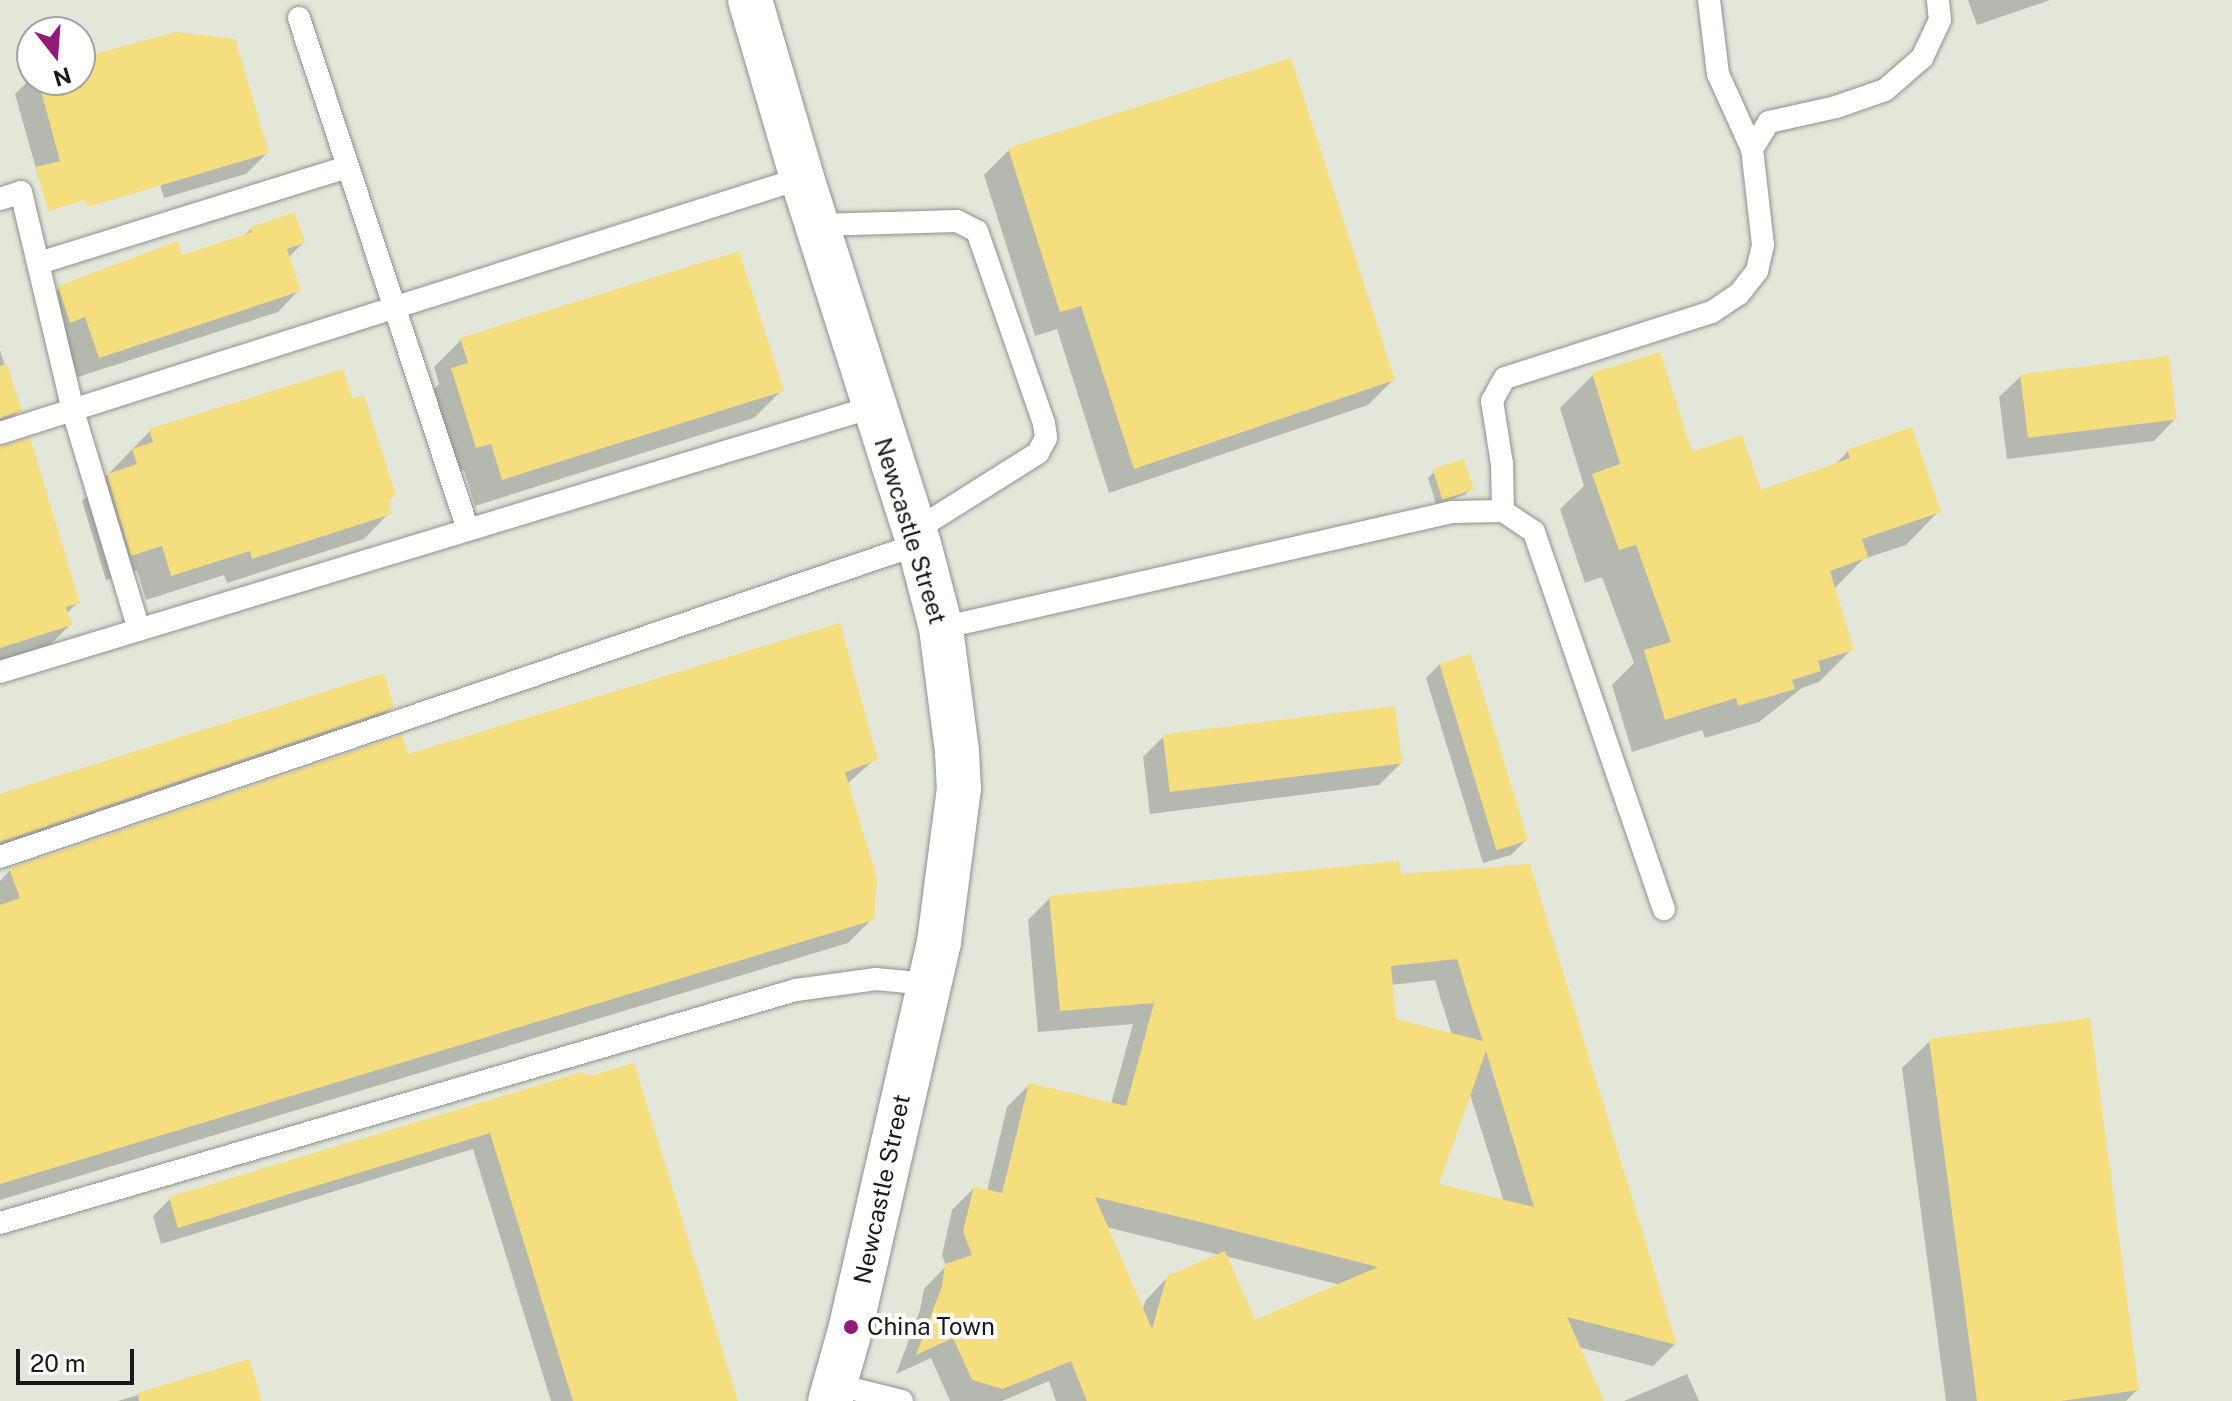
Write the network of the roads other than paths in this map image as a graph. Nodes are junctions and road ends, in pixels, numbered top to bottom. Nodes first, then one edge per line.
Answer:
1 (750, 0) edge
2 (1709, 0) edge
3 (1938, 0) edge
4 (299, 18) dead end
5 (1752, 149) junction
6 (347, 167) junction
7 (802, 178) junction
8 (0, 199) edge
9 (817, 225) junction
10 (39, 263) junction
11 (393, 309) junction
12 (873, 407) junction
13 (73, 411) junction
14 (0, 433) edge
15 (1503, 511) junction
16 (468, 530) junction
17 (916, 537) junction
18 (941, 628) junction
19 (139, 629) junction
20 (0, 672) edge
21 (0, 857) edge
22 (1664, 909) dead end
23 (928, 984) junction
24 (0, 1223) edge
25 (832, 1392) edge
26 (902, 1401) edge

1 - 7 street, Newcastle Street
2 - 5 lane
3 - 5 lane
4 - 6 lane
5 - 15 lane
6 - 10 lane
6 - 11 lane
7 - 9 street, Newcastle Street
7 - 11 lane
8 - 10 lane
9 - 12 street, Newcastle Street
9 - 17 lane
10 - 13 lane
11 - 13 lane
11 - 16 lane
12 - 16 lane
12 - 17 street, Newcastle Street
13 - 14 lane
13 - 19 lane
15 - 18 lane
15 - 22 lane
16 - 19 lane
17 - 18 street, Newcastle Street
17 - 21 lane
18 - 23 street, Newcastle Street
19 - 20 lane
23 - 24 lane
23 - 25 street, Newcastle Street
25 - 26 lane

